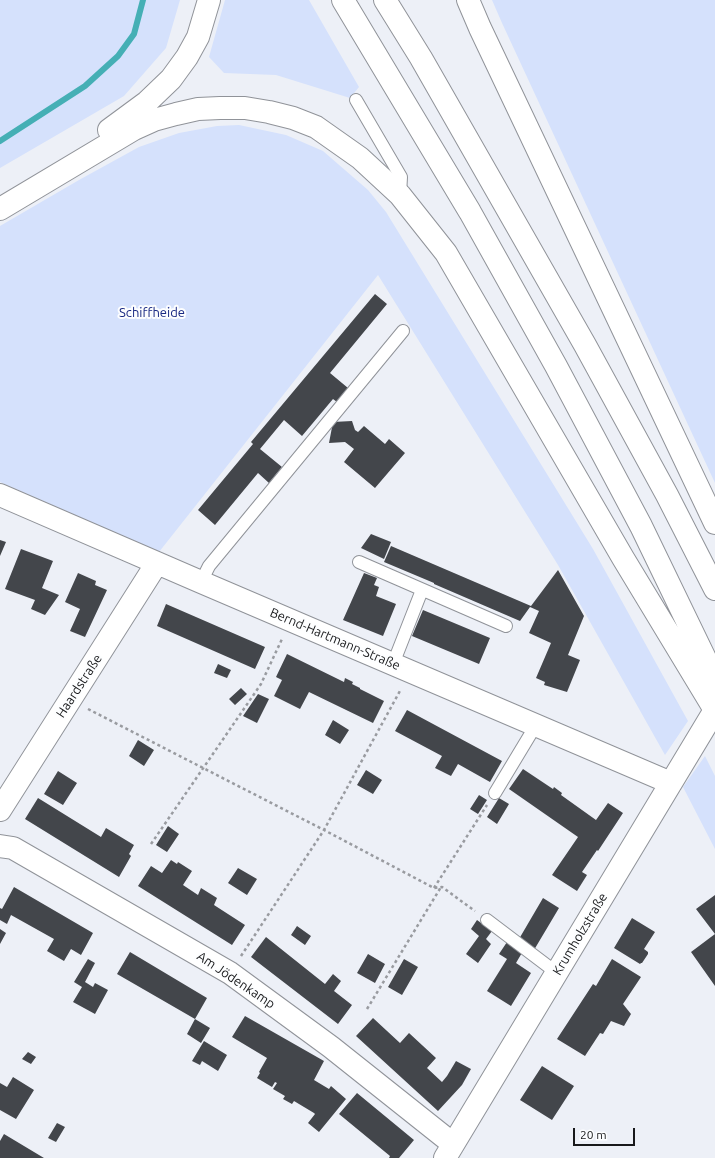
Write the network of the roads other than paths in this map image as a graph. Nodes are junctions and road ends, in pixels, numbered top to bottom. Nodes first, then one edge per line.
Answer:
1 (209, 0) edge
2 (342, 0) edge
3 (385, 0) edge
4 (468, 0) edge
5 (356, 100) dead end
6 (0, 195) edge
7 (400, 195) junction
8 (0, 209) edge
9 (403, 331) dead end
10 (0, 495) edge
11 (715, 523) edge
12 (359, 562) dead end
13 (157, 563) junction
14 (201, 582) junction
15 (715, 589) edge
16 (422, 590) junction
17 (506, 626) dead end
18 (401, 668) junction
19 (715, 679) edge
20 (715, 710) edge
21 (536, 725) junction
22 (671, 783) junction
23 (495, 793) road end
24 (0, 810) edge
25 (0, 846) edge
26 (487, 920) road end
27 (557, 973) junction
28 (449, 1151) edge

1 - 6 main road
2 - 19 main road
3 - 15 main road
4 - 11 main road
5 - 7 lane
7 - 8 main road
7 - 20 main road
9 - 14 lane
10 - 13 main road, Bernd-Hartmann-Straße
12 - 16 lane
13 - 14 main road, Bernd-Hartmann-Straße
13 - 24 main road, Haardstraße
14 - 18 main road, Bernd-Hartmann-Straße
16 - 17 lane
16 - 18 lane
18 - 21 main road, Bernd-Hartmann-Straße
20 - 22 main road, Krumholzstraße
21 - 22 main road, Bernd-Hartmann-Straße
21 - 23 lane
22 - 27 main road, Krumholzstraße
25 - 28 main road, Am Jödenkamp
26 - 27 lane
27 - 28 main road, Krumholzstraße

